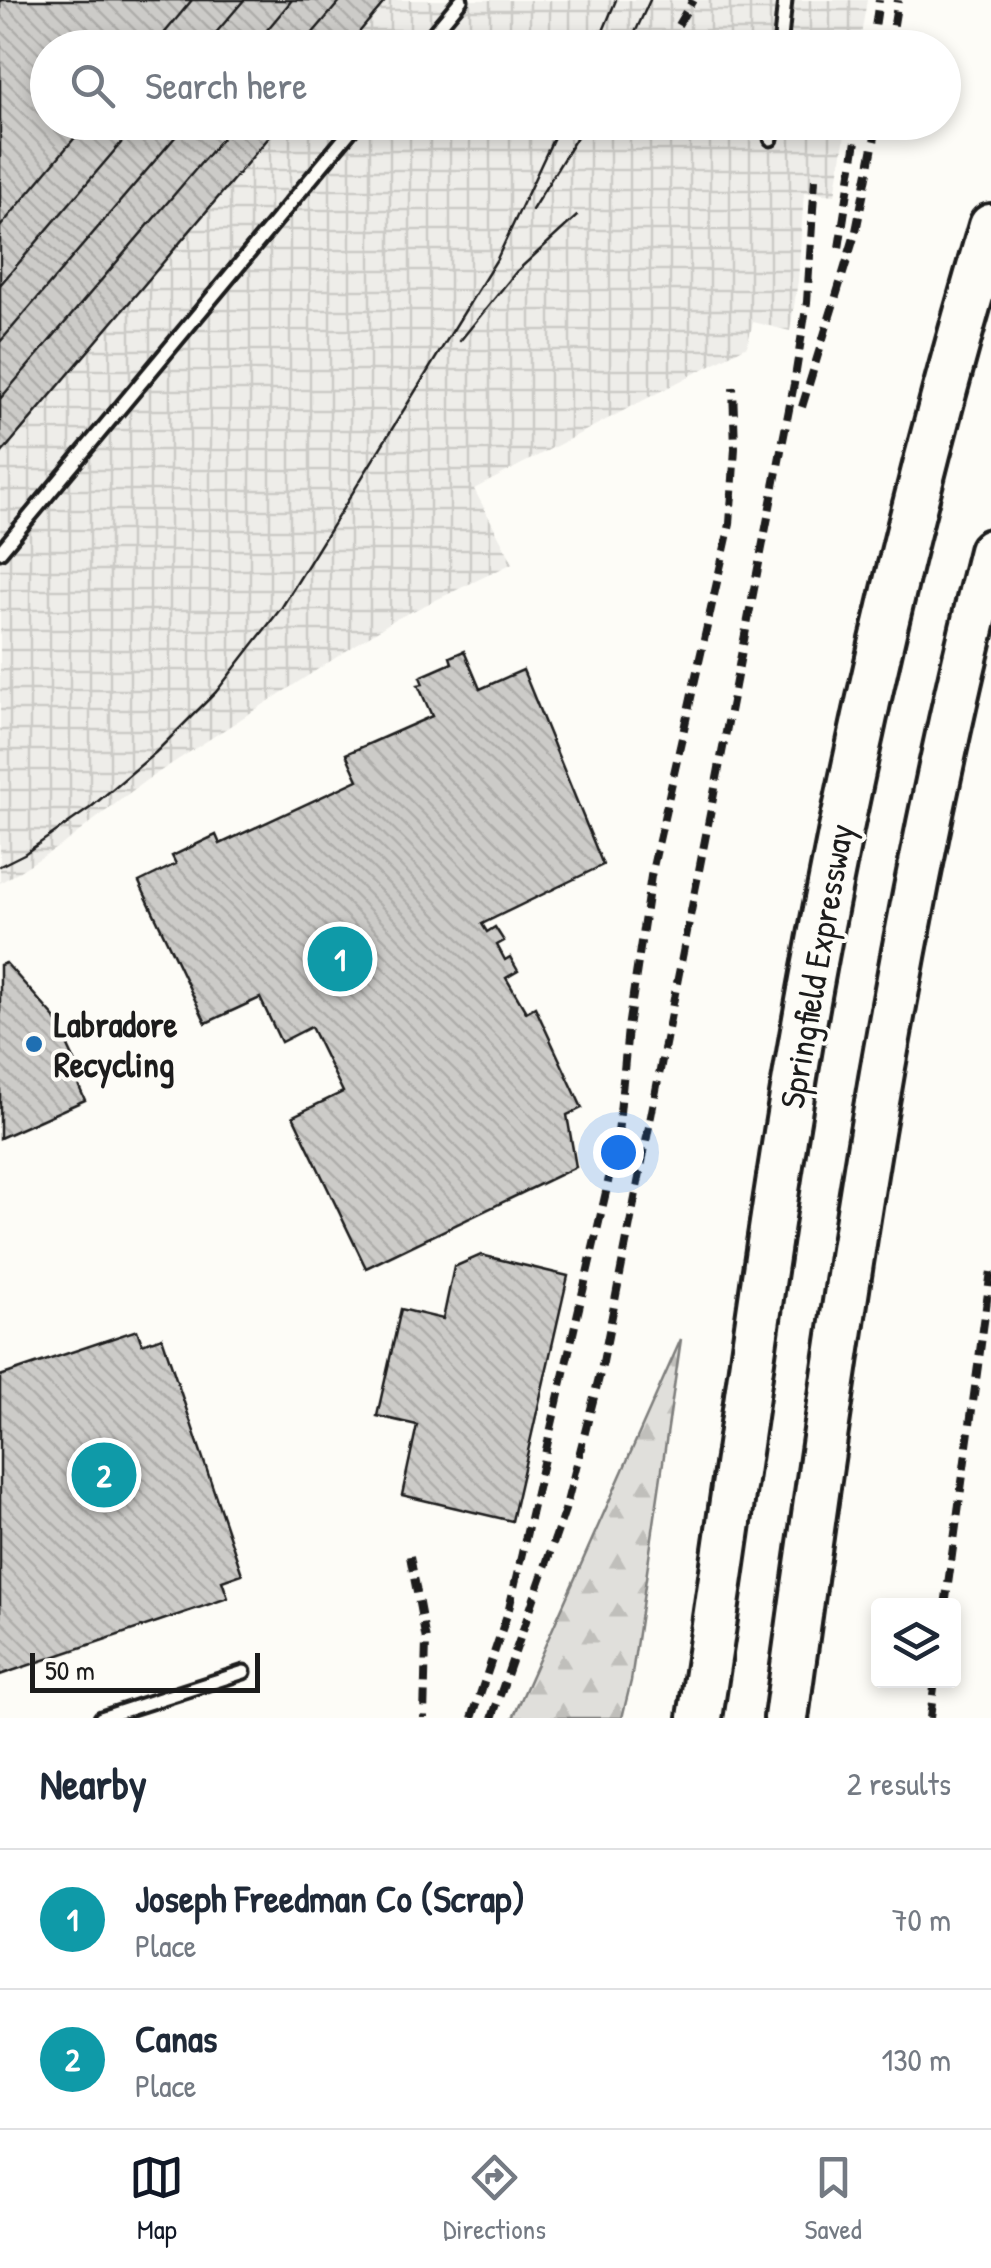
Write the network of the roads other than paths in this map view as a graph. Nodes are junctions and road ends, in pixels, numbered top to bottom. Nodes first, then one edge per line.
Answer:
1 (460, 0) edge
2 (785, 0) edge
3 (436, 30) edge
4 (782, 30) edge
5 (343, 140) edge
6 (991, 226) edge
7 (991, 551) edge
8 (0, 552) edge
9 (244, 1672) dead end
10 (101, 1718) edge
11 (700, 1718) edge
12 (786, 1718) edge

1 - 3 lane
2 - 4 lane
5 - 8 lane
6 - 11 highway, Springfield Expressway
7 - 12 highway
9 - 10 lane

